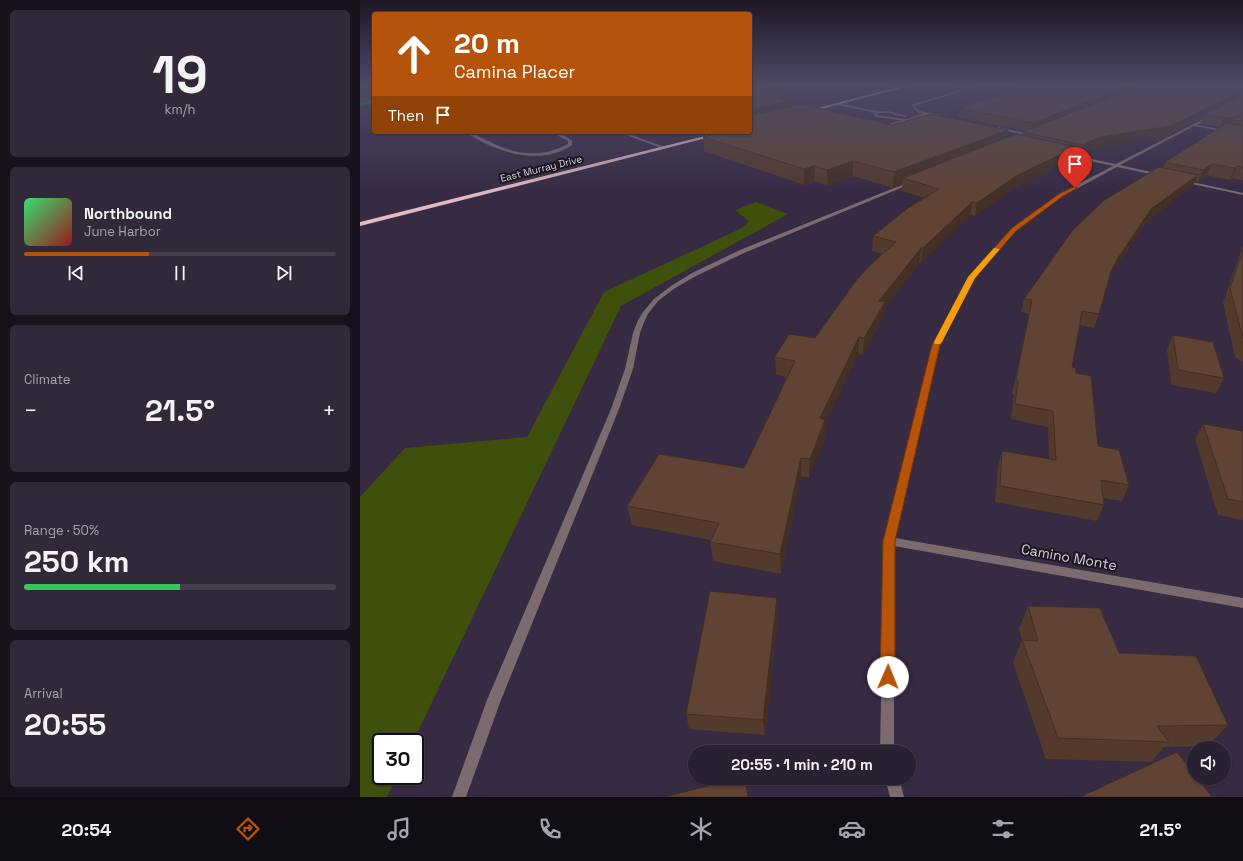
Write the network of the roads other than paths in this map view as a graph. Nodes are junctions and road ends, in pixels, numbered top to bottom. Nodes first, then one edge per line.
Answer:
1 (900, 121) edge
2 (915, 121) edge
3 (1202, 121) edge
4 (922, 123) edge
5 (1193, 126) junction
6 (883, 127) edge
7 (994, 128) edge
8 (472, 134) edge
9 (558, 134) edge
10 (626, 134) edge
11 (719, 134) edge
12 (1243, 134) edge
13 (1018, 140) edge
14 (665, 148) junction
15 (1057, 153) edge
16 (1117, 166) junction
17 (1161, 176) edge
18 (1176, 179) edge
19 (918, 180) edge
20 (1243, 194) edge
21 (360, 224) edge
22 (889, 541) junction
23 (1243, 603) edge
24 (887, 745) edge
25 (894, 785) edge
26 (459, 797) edge
27 (897, 797) edge

1 - 6 street
2 - 4 street
3 - 5 street
5 - 12 street
5 - 16 street
7 - 13 street
8 - 9 street
10 - 14 street
11 - 14 highway, East Murray Drive
14 - 21 highway, East Murray Drive
15 - 16 street
16 - 17 street
16 - 22 street
18 - 20 street
19 - 26 street
22 - 23 street, Camino Monte
22 - 24 street
25 - 27 street

